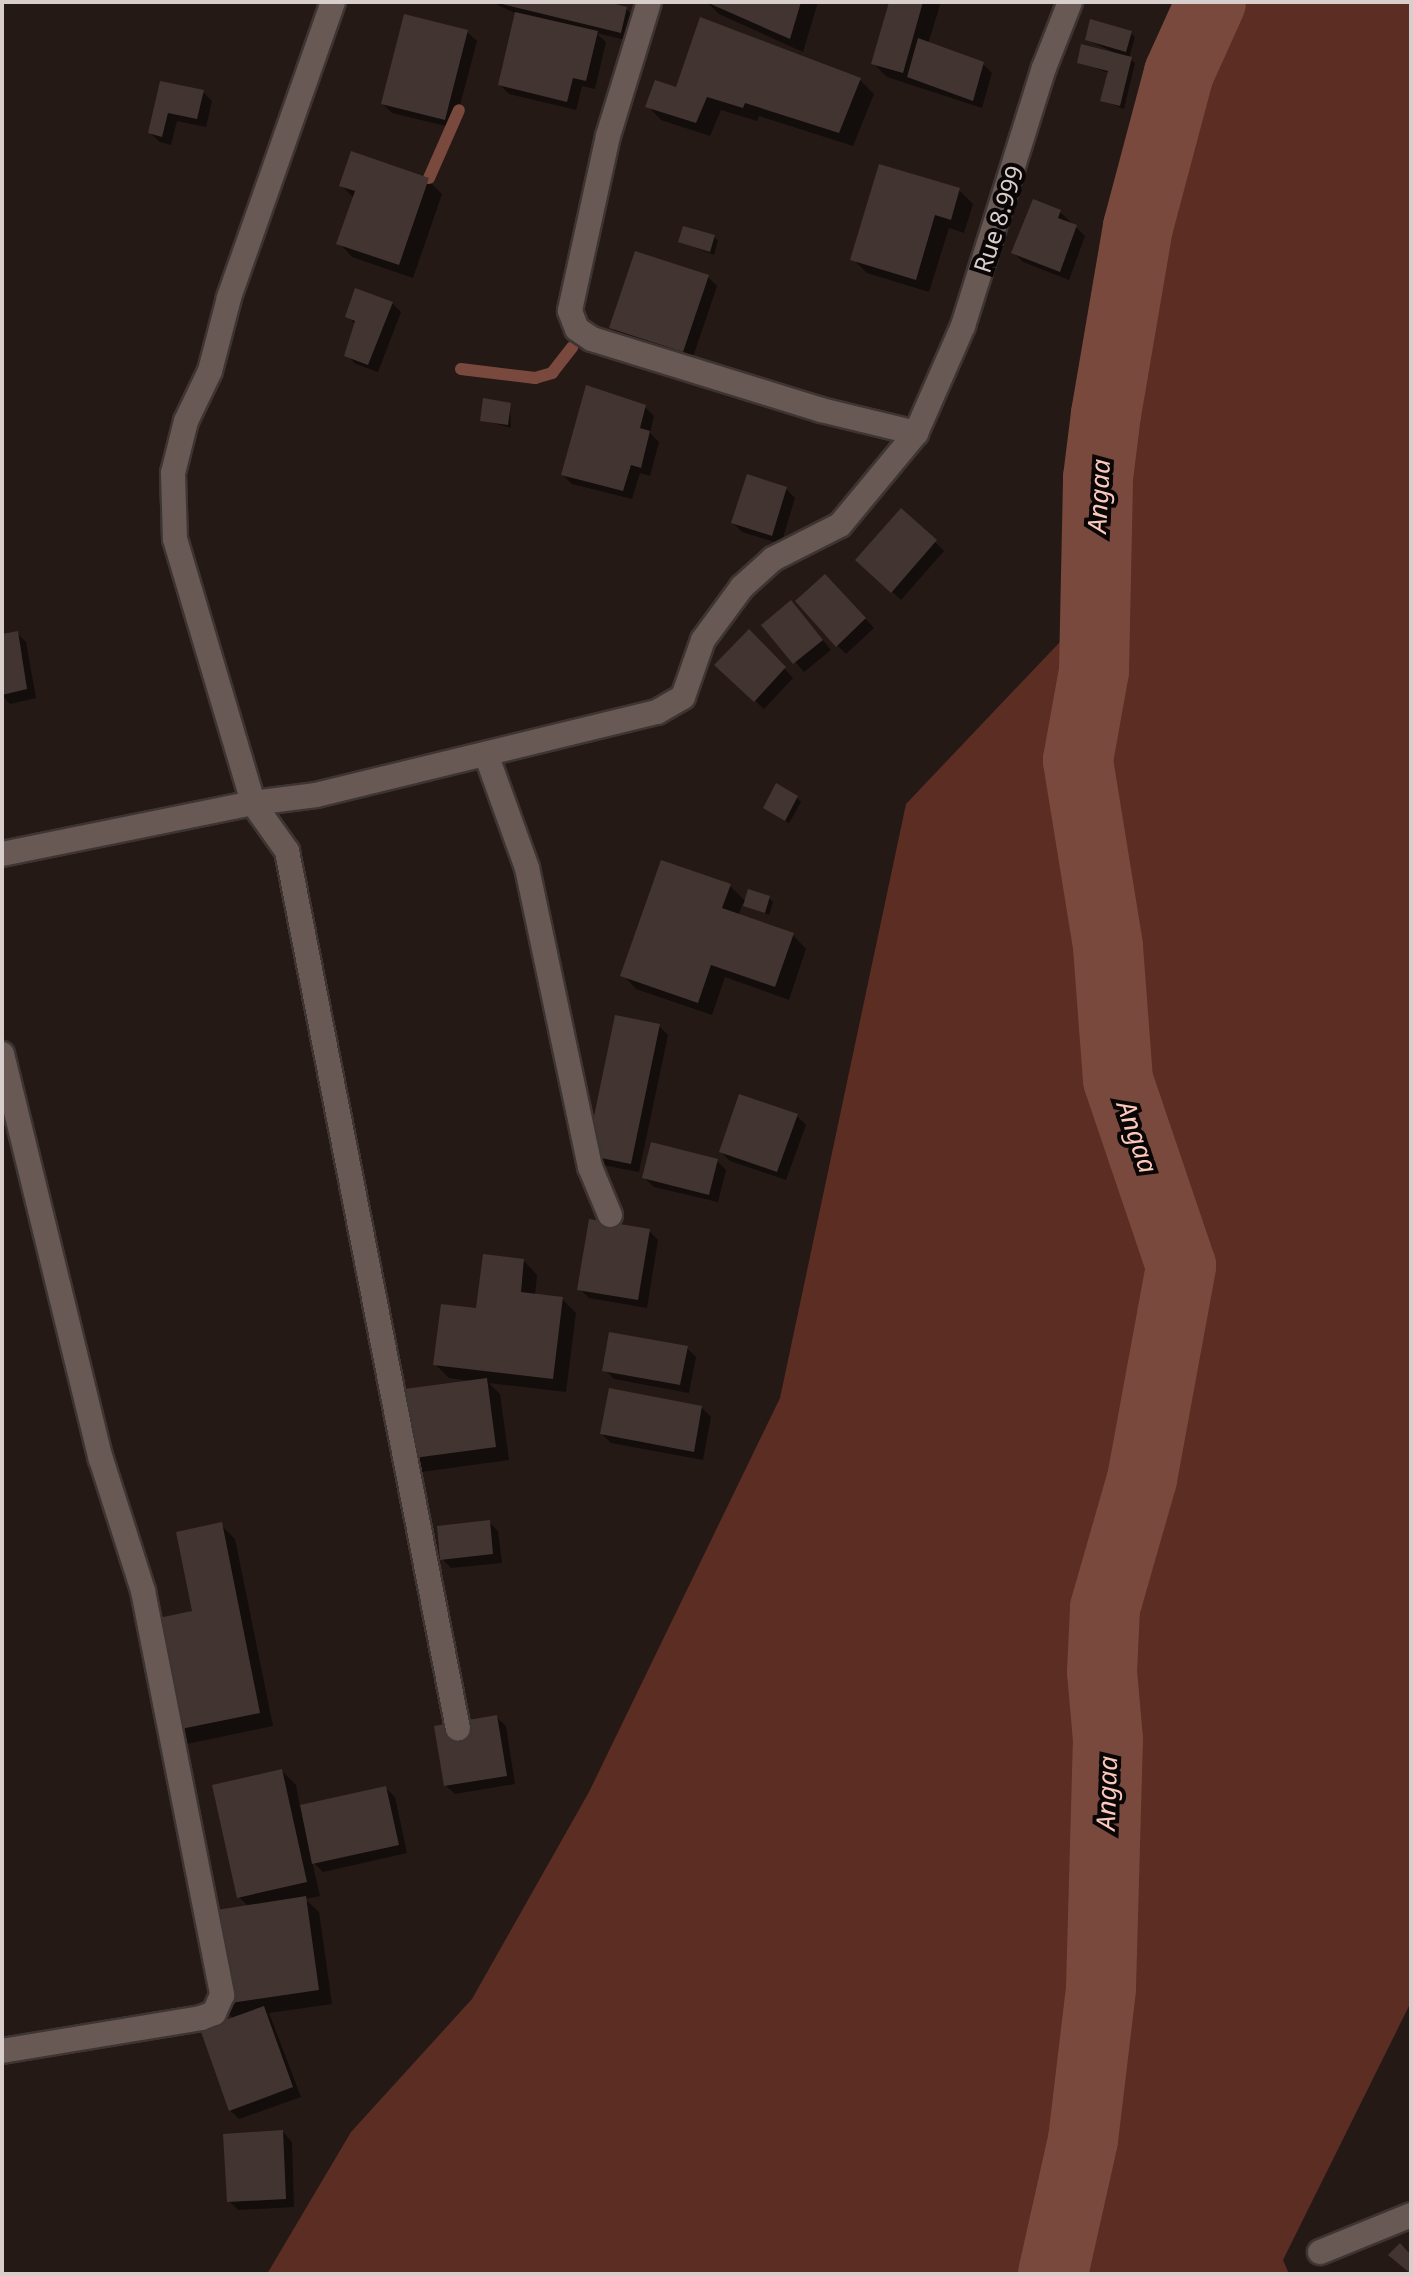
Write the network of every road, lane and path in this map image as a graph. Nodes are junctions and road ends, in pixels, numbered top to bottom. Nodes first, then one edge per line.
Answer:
1 (333, 2) edge
2 (649, 2) edge
3 (1070, 2) edge
4 (916, 433) junction
5 (486, 754) junction
6 (253, 803) junction
7 (2, 854) edge
8 (2, 1054) edge
9 (610, 1215) dead end
10 (458, 1729) dead end
11 (2, 2051) edge
12 (1411, 2215) edge
13 (1320, 2252) dead end

1 - 6 street
2 - 4 street
3 - 4 street, Rue 8.999
4 - 5 street, Rue 8.999
5 - 6 street, Rue 8.999
5 - 9 street
6 - 7 street, Rue 8.999
6 - 10 street
8 - 11 street
12 - 13 street

